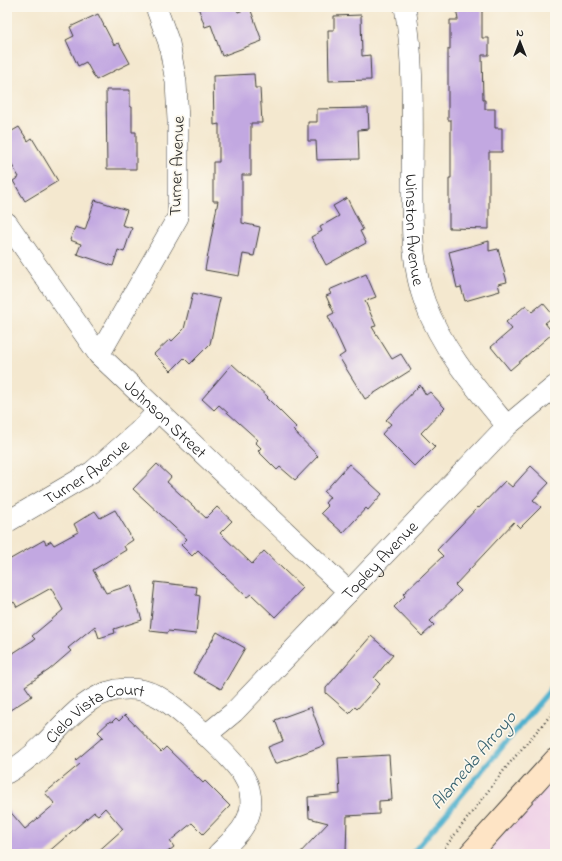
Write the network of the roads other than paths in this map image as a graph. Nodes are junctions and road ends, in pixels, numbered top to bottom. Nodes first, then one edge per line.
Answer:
1 (156, 7) edge
2 (405, 7) edge
3 (7, 222) edge
4 (99, 355) junction
5 (555, 386) edge
6 (158, 411) junction
7 (508, 426) junction
8 (7, 522) edge
9 (349, 592) junction
10 (205, 736) junction
11 (555, 760) edge
12 (7, 773) edge
13 (218, 854) edge
14 (470, 854) edge

1 - 4 street, Turner Avenue
2 - 7 street, Winston Avenue
3 - 4 street, Johnson Street
4 - 6 street, Johnson Street
5 - 7 street, Topley Avenue
6 - 8 street, Turner Avenue
6 - 9 street, Johnson Street
7 - 9 street, Topley Avenue
9 - 10 street, Topley Avenue
10 - 12 street, Cielo Vista Court
10 - 13 street, Cielo Vista Court
11 - 14 street

